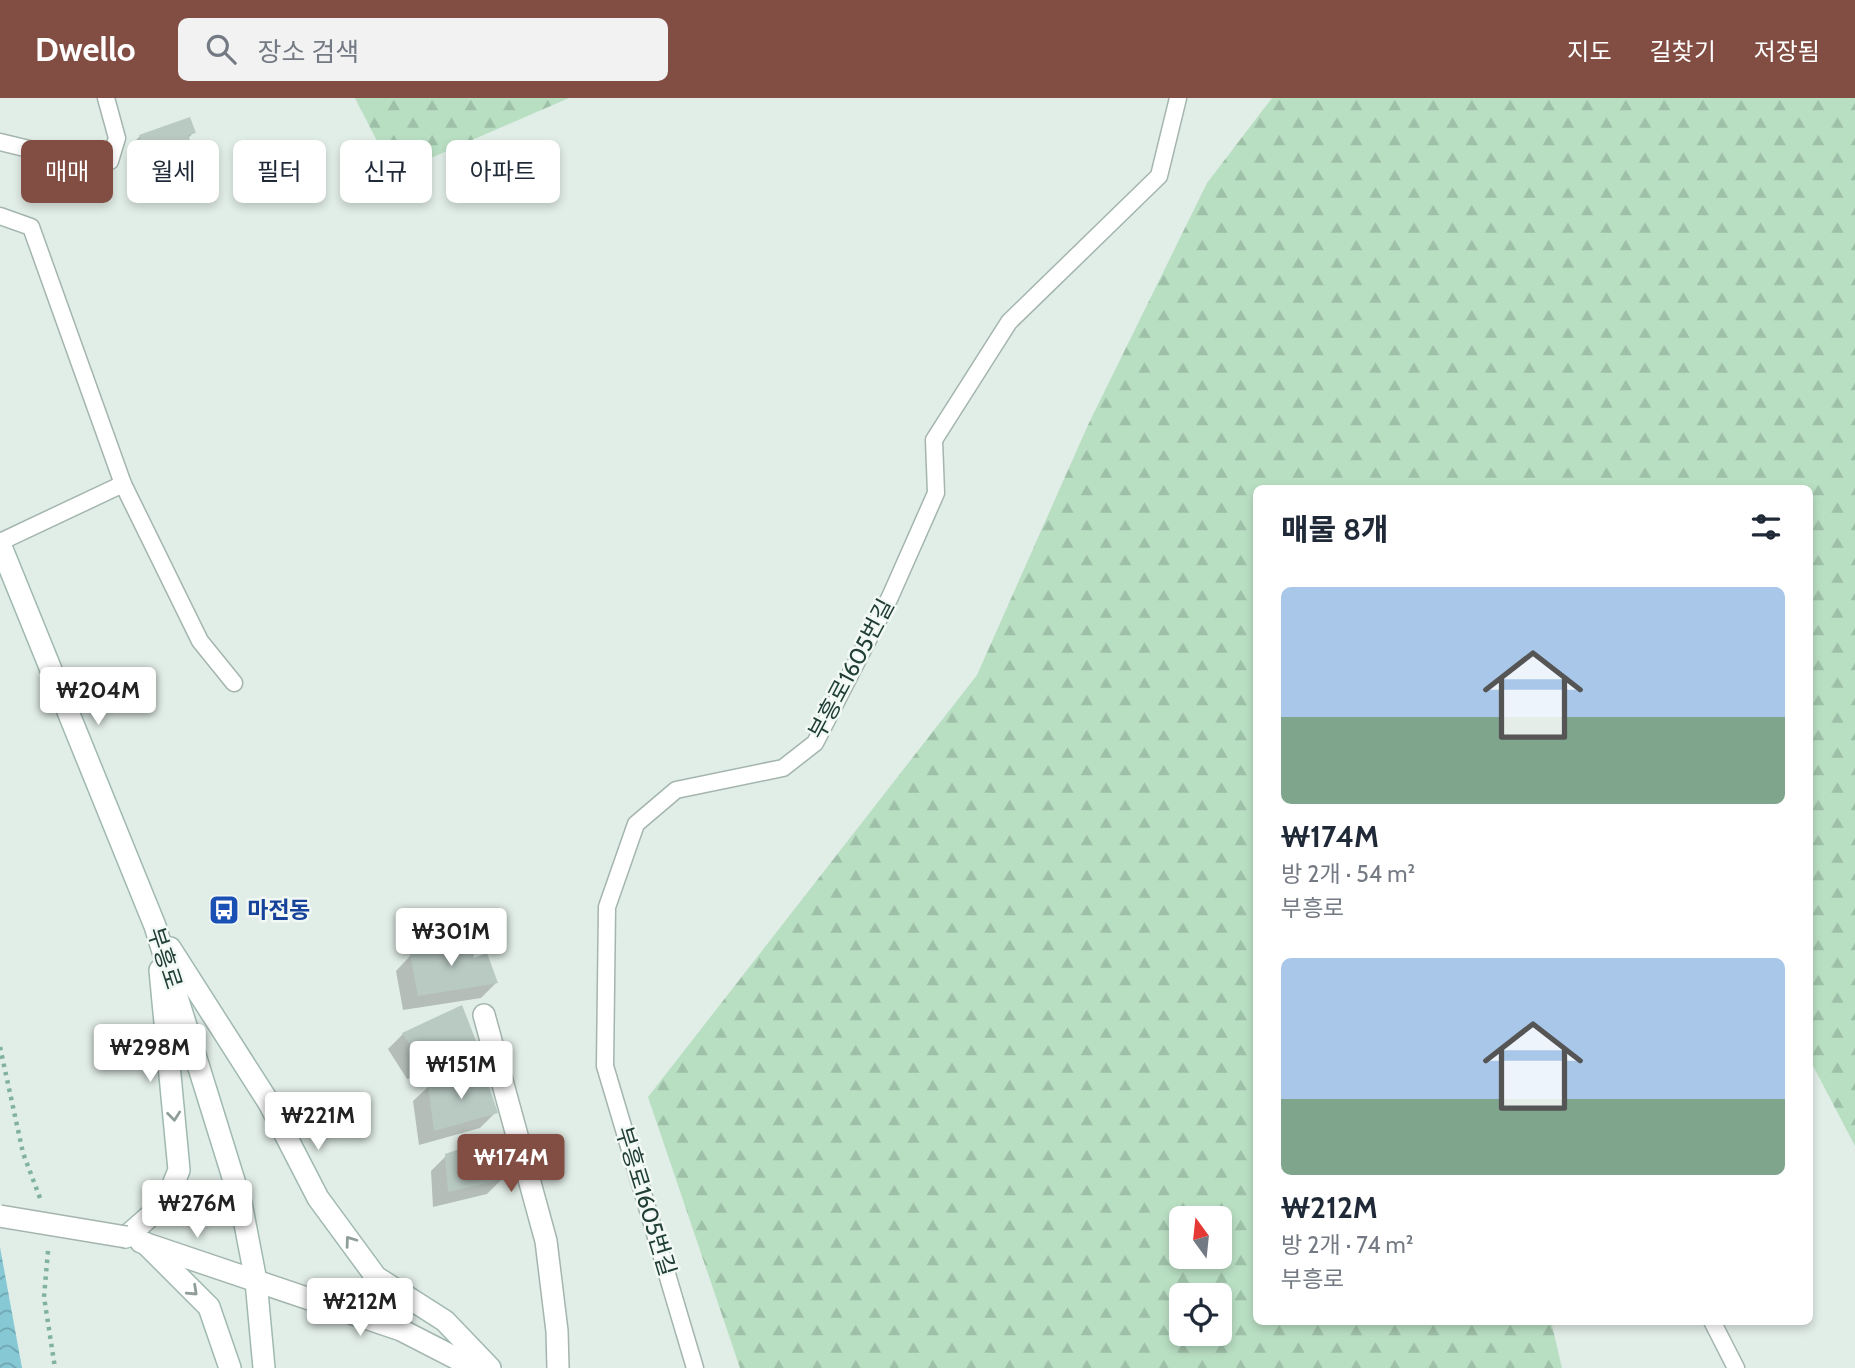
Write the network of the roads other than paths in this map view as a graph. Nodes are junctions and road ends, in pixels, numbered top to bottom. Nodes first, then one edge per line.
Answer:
1 (106, 98) edge
2 (1178, 98) edge
3 (0, 142) edge
4 (0, 216) edge
5 (123, 484) junction
6 (0, 543) edge
7 (234, 684) dead end
8 (155, 926) junction
9 (484, 1015) dead end
10 (0, 1216) edge
11 (135, 1240) junction
12 (256, 1281) junction
13 (1714, 1325) edge
14 (230, 1368) edge
15 (264, 1368) edge
16 (475, 1368) edge
17 (490, 1368) edge
18 (558, 1368) edge
19 (695, 1368) edge
20 (1736, 1368) edge

1 - 3 lane
2 - 19 lane, 부흥로1605번길
4 - 5 lane
5 - 6 lane
5 - 7 lane
6 - 8 main road, 부흥로
8 -> 11 main road
8 - 12 main road, 부흥로
17 -> 8 main road
9 - 18 main road
10 - 11 main road, bridge
11 - 12 main road
11 -> 14 main road
12 - 15 main road, 부흥로
12 - 16 main road
13 - 20 lane

